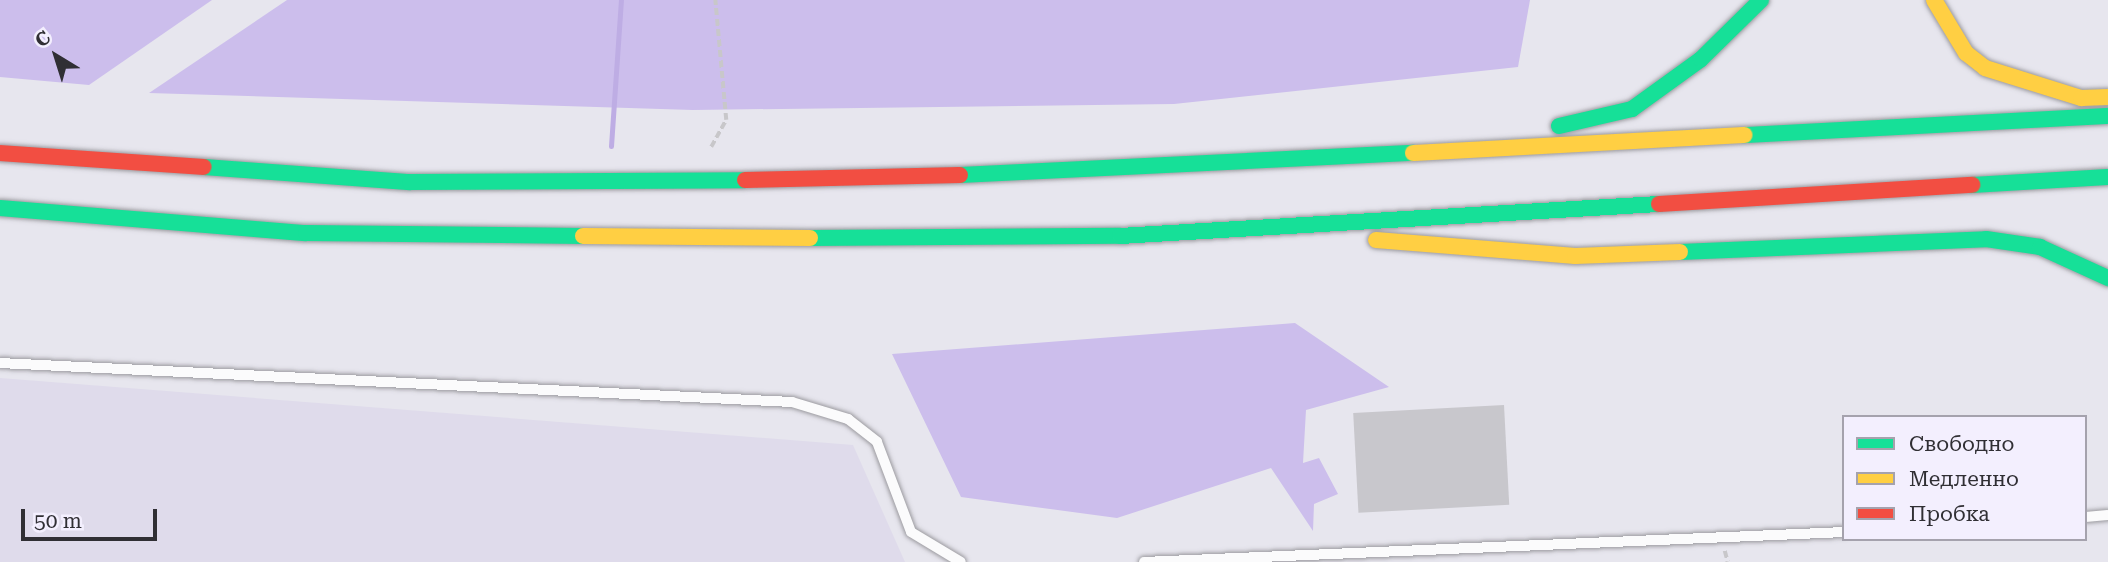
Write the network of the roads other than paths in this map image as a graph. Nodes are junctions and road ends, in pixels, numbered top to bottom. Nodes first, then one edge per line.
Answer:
1 (1761, 0) edge
2 (1934, 0) edge
3 (2108, 97) edge
4 (2108, 116) edge
5 (0, 153) edge
6 (1370, 153) junction
7 (2108, 177) edge
8 (0, 208) edge
9 (1120, 236) junction
10 (2108, 278) edge
11 (0, 363) edge
12 (2108, 515) edge
13 (2087, 517) edge
14 (1842, 532) edge
15 (961, 562) edge
16 (1144, 562) edge

1 - 6 main road
2 - 3 main road
4 - 6 main road
5 - 6 main road
7 - 9 main road
8 - 9 main road
9 - 10 main road
11 - 15 lane
12 - 13 lane
14 - 16 lane

